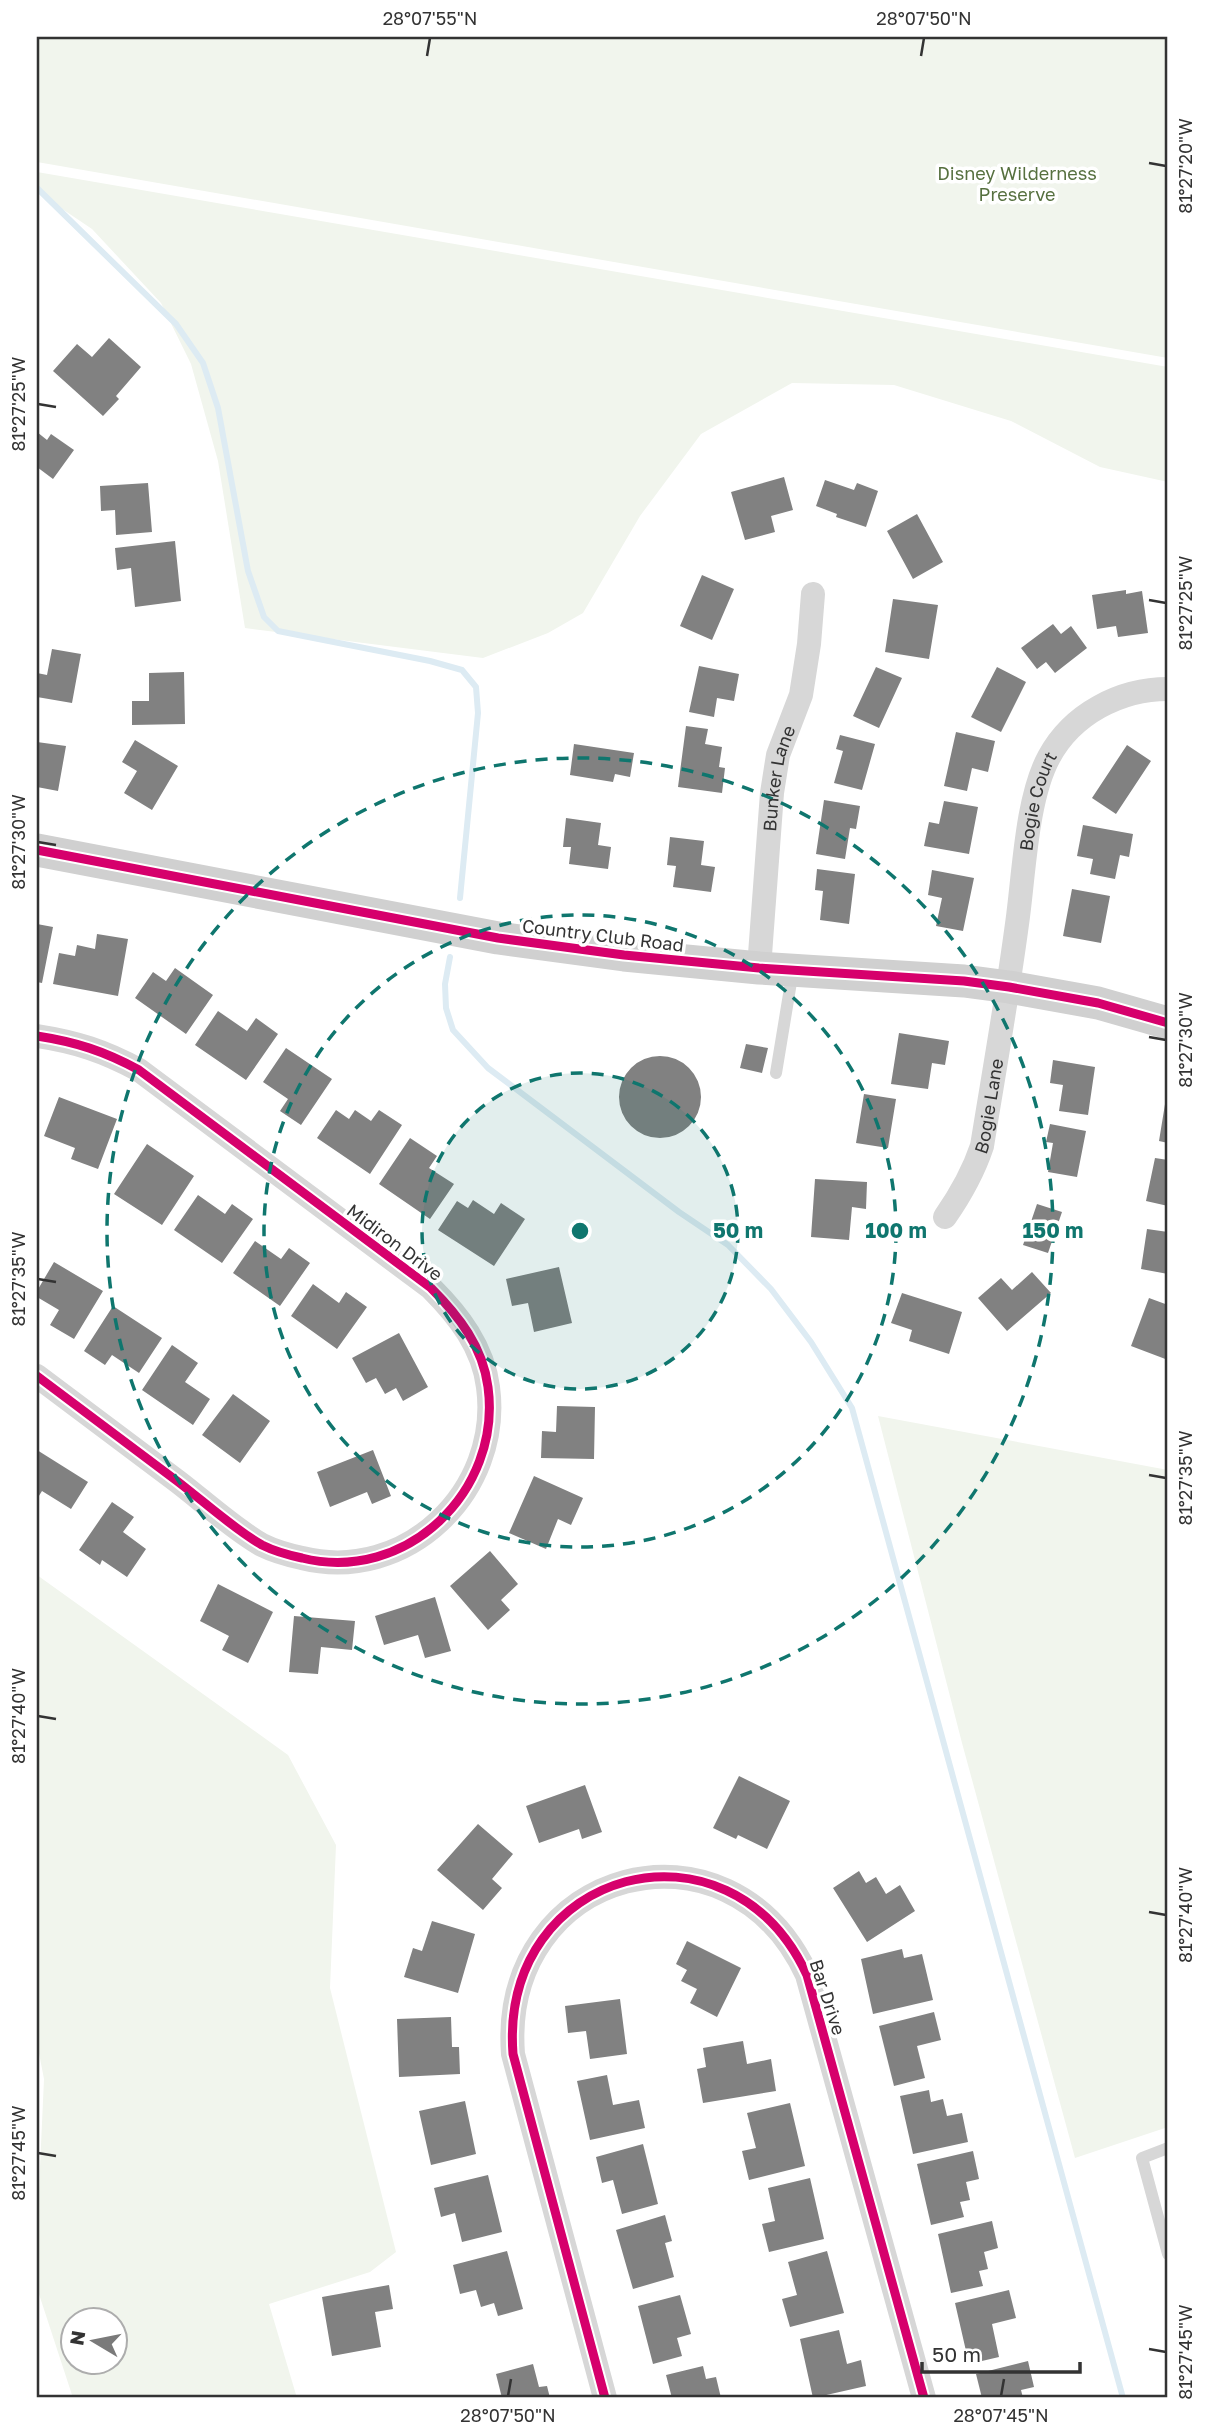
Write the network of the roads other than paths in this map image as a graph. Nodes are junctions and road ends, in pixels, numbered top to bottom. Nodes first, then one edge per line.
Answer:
1 (813, 593) dead end
2 (1168, 689) edge
3 (37, 850) edge
4 (759, 968) junction
5 (793, 970) junction
6 (1009, 987) junction
7 (1168, 1023) edge
8 (37, 1036) edge
9 (776, 1073) dead end
10 (945, 1217) dead end
11 (37, 1376) edge
12 (1168, 2148) edge
13 (1168, 2254) edge
14 (604, 2398) edge
15 (924, 2398) edge

1 - 4 street, Bunker Lane
2 - 6 street, Bogie Court
3 - 4 street, Country Club Road
4 - 5 street, Country Club Road
5 - 6 street, Country Club Road
5 - 9 lane
6 - 7 street, Country Club Road
6 - 10 street, Bogie Lane
8 - 11 street, Midiron Drive
12 - 13 lane
14 - 15 street, Bar Drive

